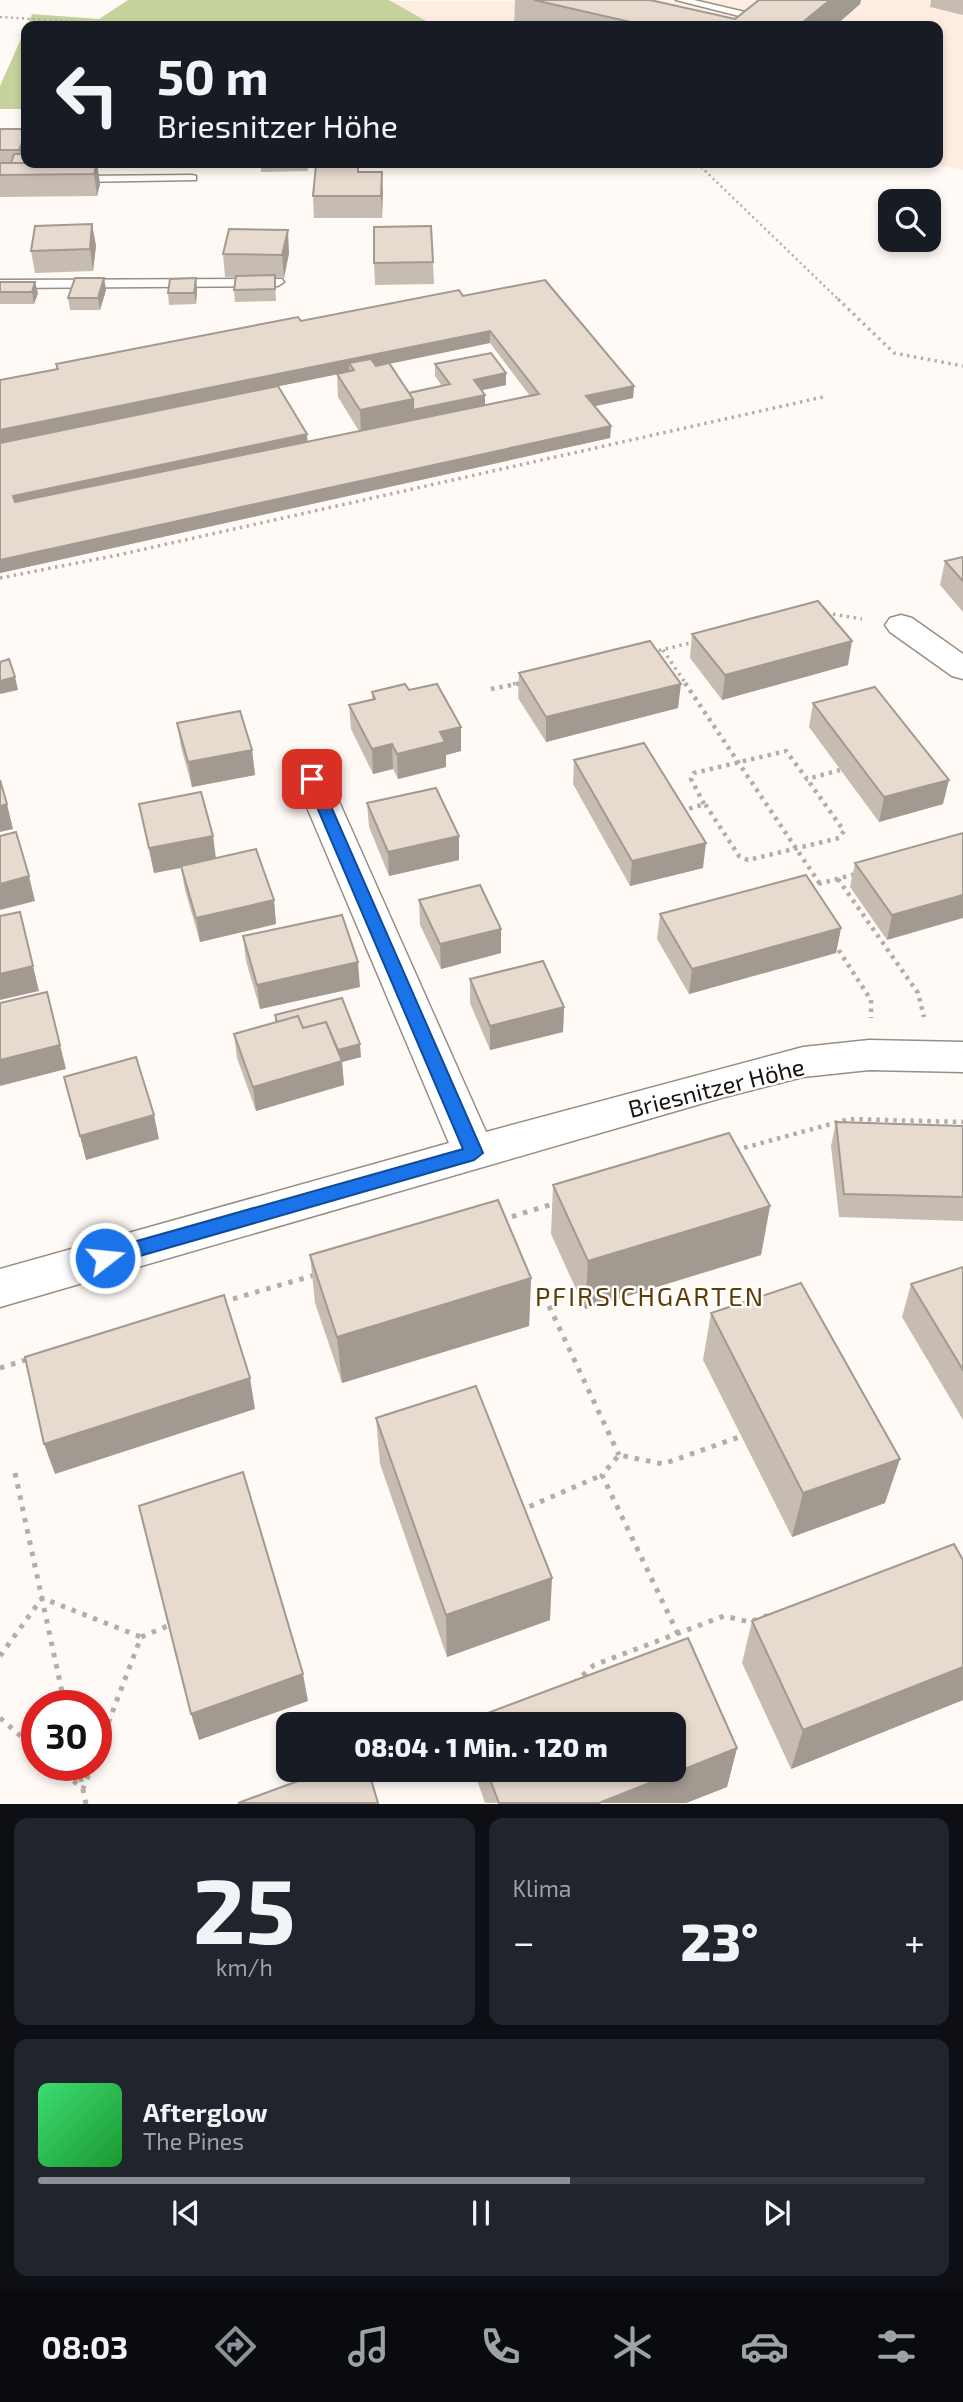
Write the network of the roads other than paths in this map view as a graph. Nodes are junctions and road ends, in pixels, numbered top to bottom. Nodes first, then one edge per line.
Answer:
1 (681, 0) edge
2 (767, 0) edge
3 (192, 178) dead end
4 (69, 179) edge
5 (278, 282) edge
6 (0, 285) edge
7 (901, 625) road end
8 (963, 669) edge
9 (312, 779) dead end
10 (946, 1056) edge
11 (474, 1153) junction
12 (0, 1288) edge

1 - 2 lane
3 - 4 lane
5 - 6 lane
7 - 8 street
9 - 11 street
10 - 11 street, Briesnitzer Höhe
11 - 12 street, Briesnitzer Höhe

